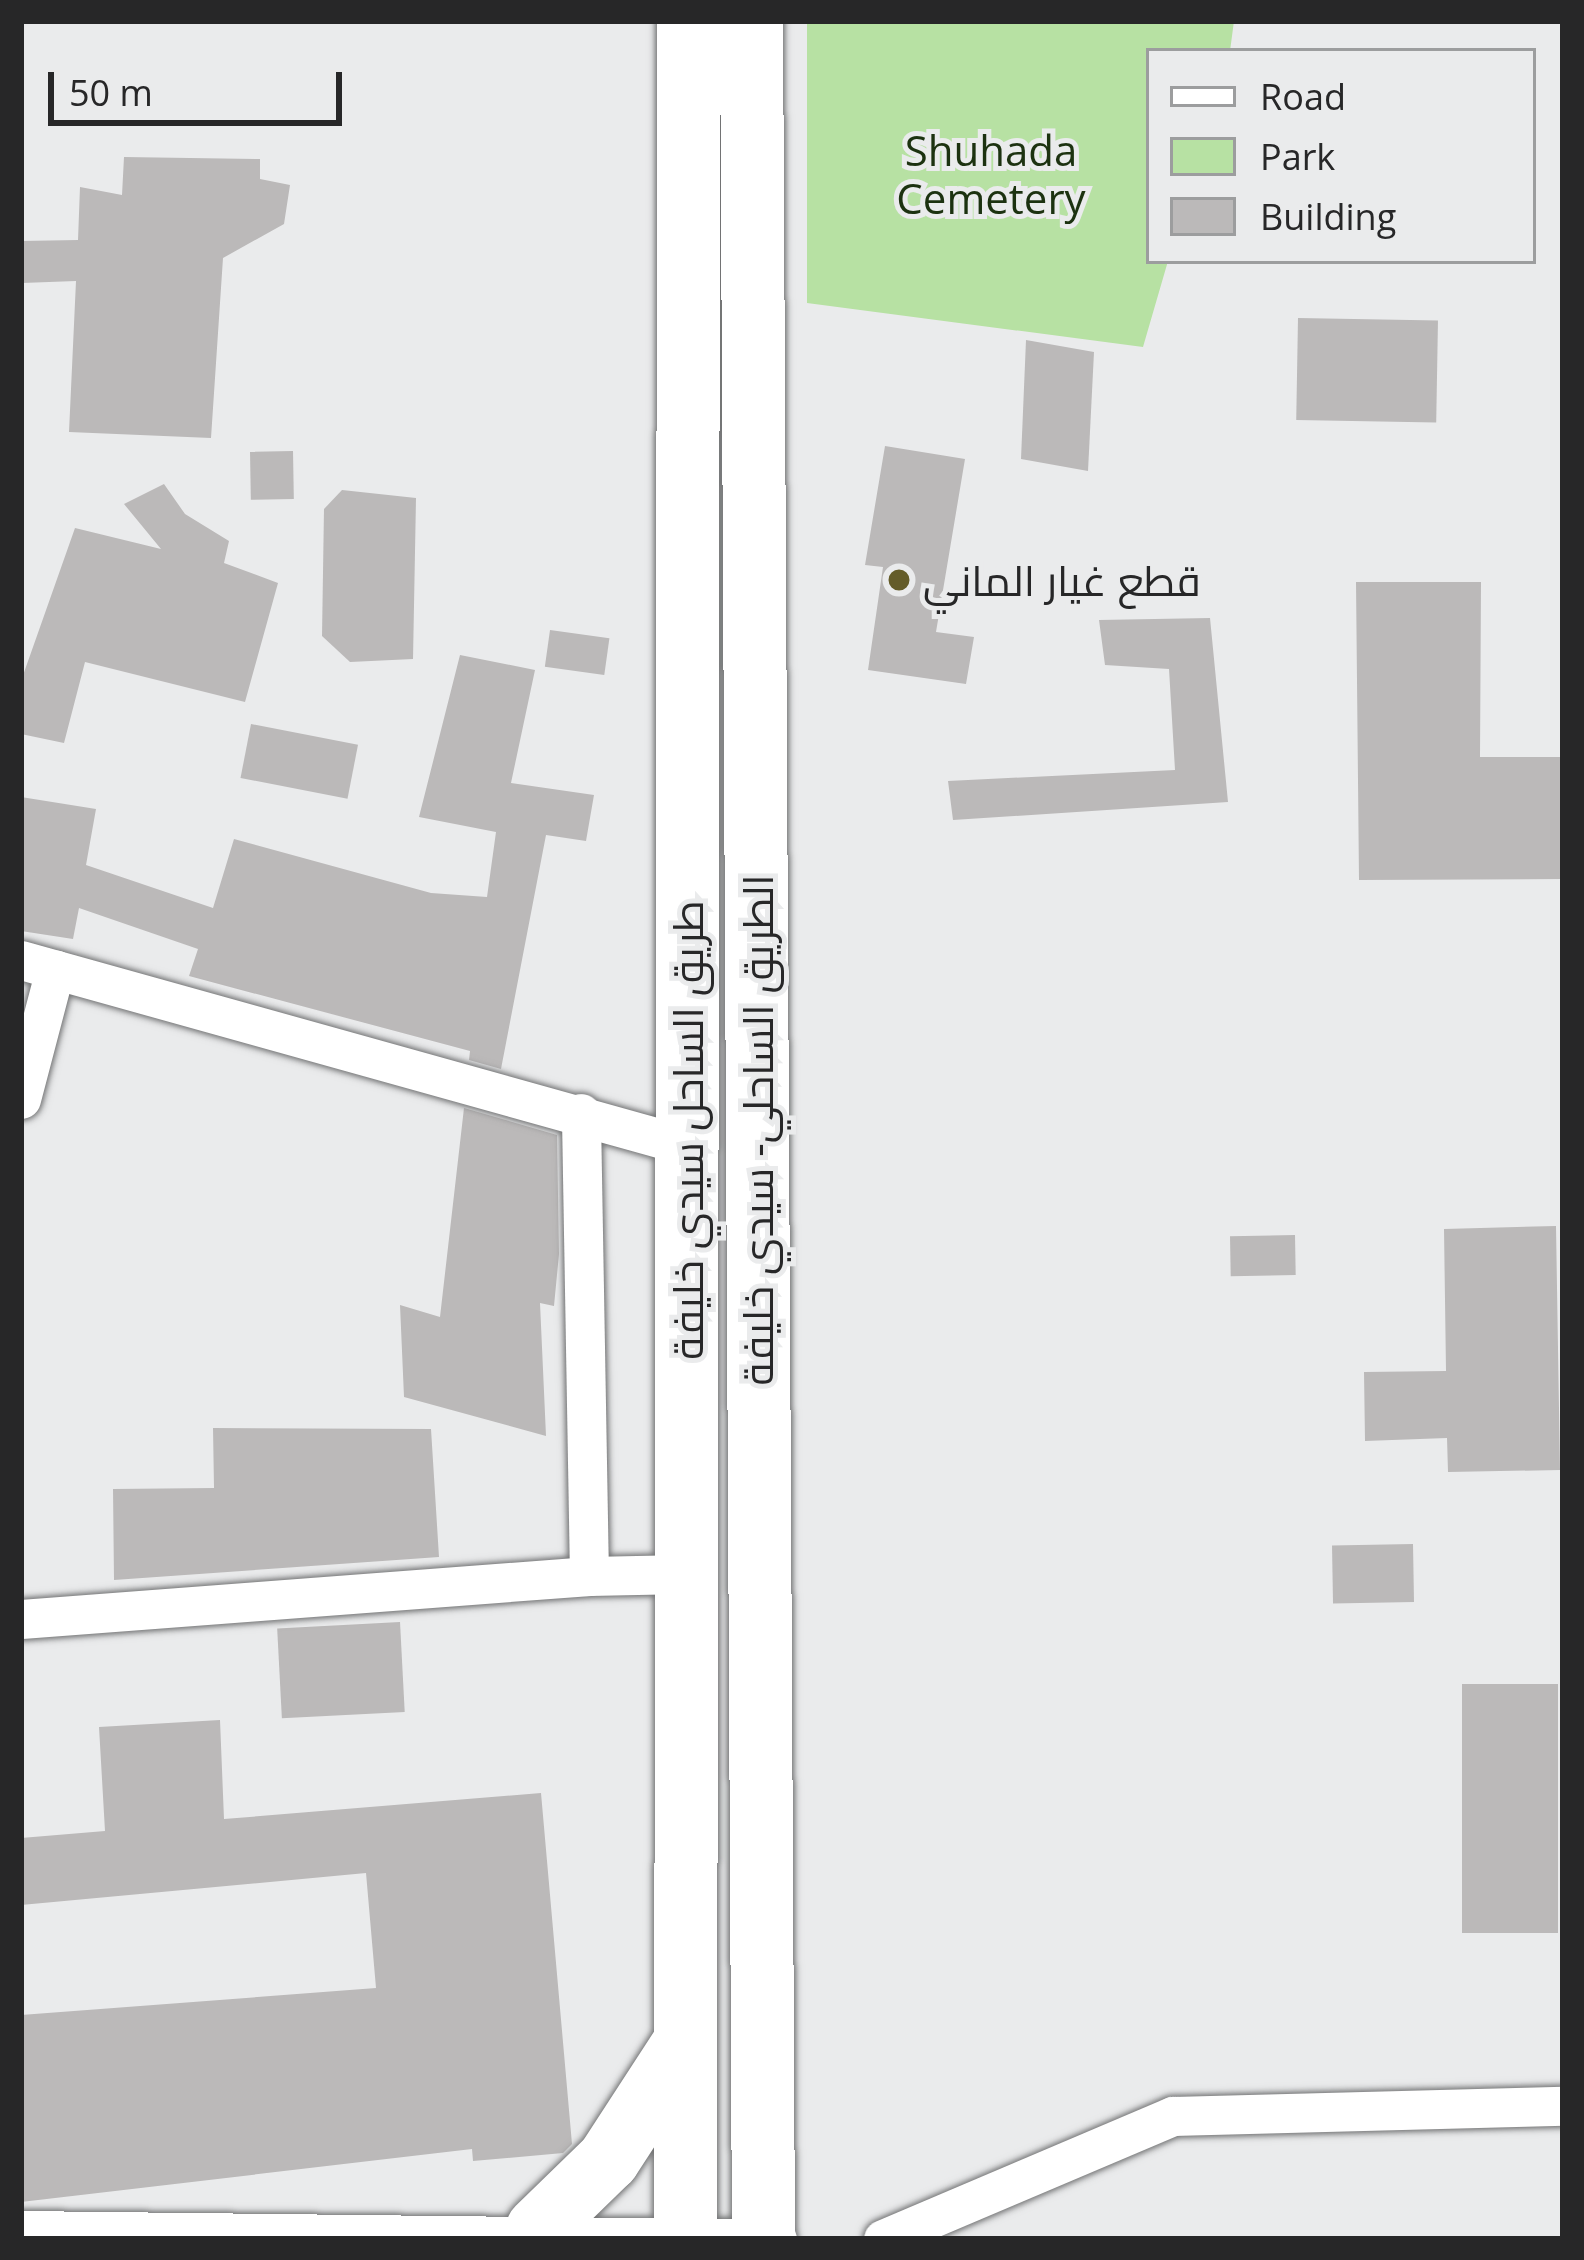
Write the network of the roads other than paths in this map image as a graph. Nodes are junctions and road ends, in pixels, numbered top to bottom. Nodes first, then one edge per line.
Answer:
1 (688, 21) edge
2 (751, 21) edge
3 (38, 964) edge
4 (21, 1099) edge
5 (581, 1113) junction
6 (687, 1146) junction
7 (685, 1574) junction
8 (589, 1576) junction
9 (21, 1619) edge
10 (687, 2035) junction
11 (1563, 2107) edge
12 (537, 2228) junction
13 (21, 2230) edge
14 (685, 2235) edge
15 (768, 2237) edge
16 (883, 2239) edge

1 - 6 highway, طريق الساحل سيدي خليفة
2 - 15 highway, الطريق الساحلي- سيدي خليفة
3 - 4 street
3 - 5 street
5 - 6 street
5 - 8 street
6 - 7 highway, طريق الساحل سيدي خليفة
7 - 8 street
7 - 10 highway, طريق الساحل سيدي خليفة
8 - 9 street
10 - 12 highway
10 - 14 highway, طريق الساحل سيدي خليفة
11 - 16 street
12 - 13 street
12 - 14 street
14 - 15 street

